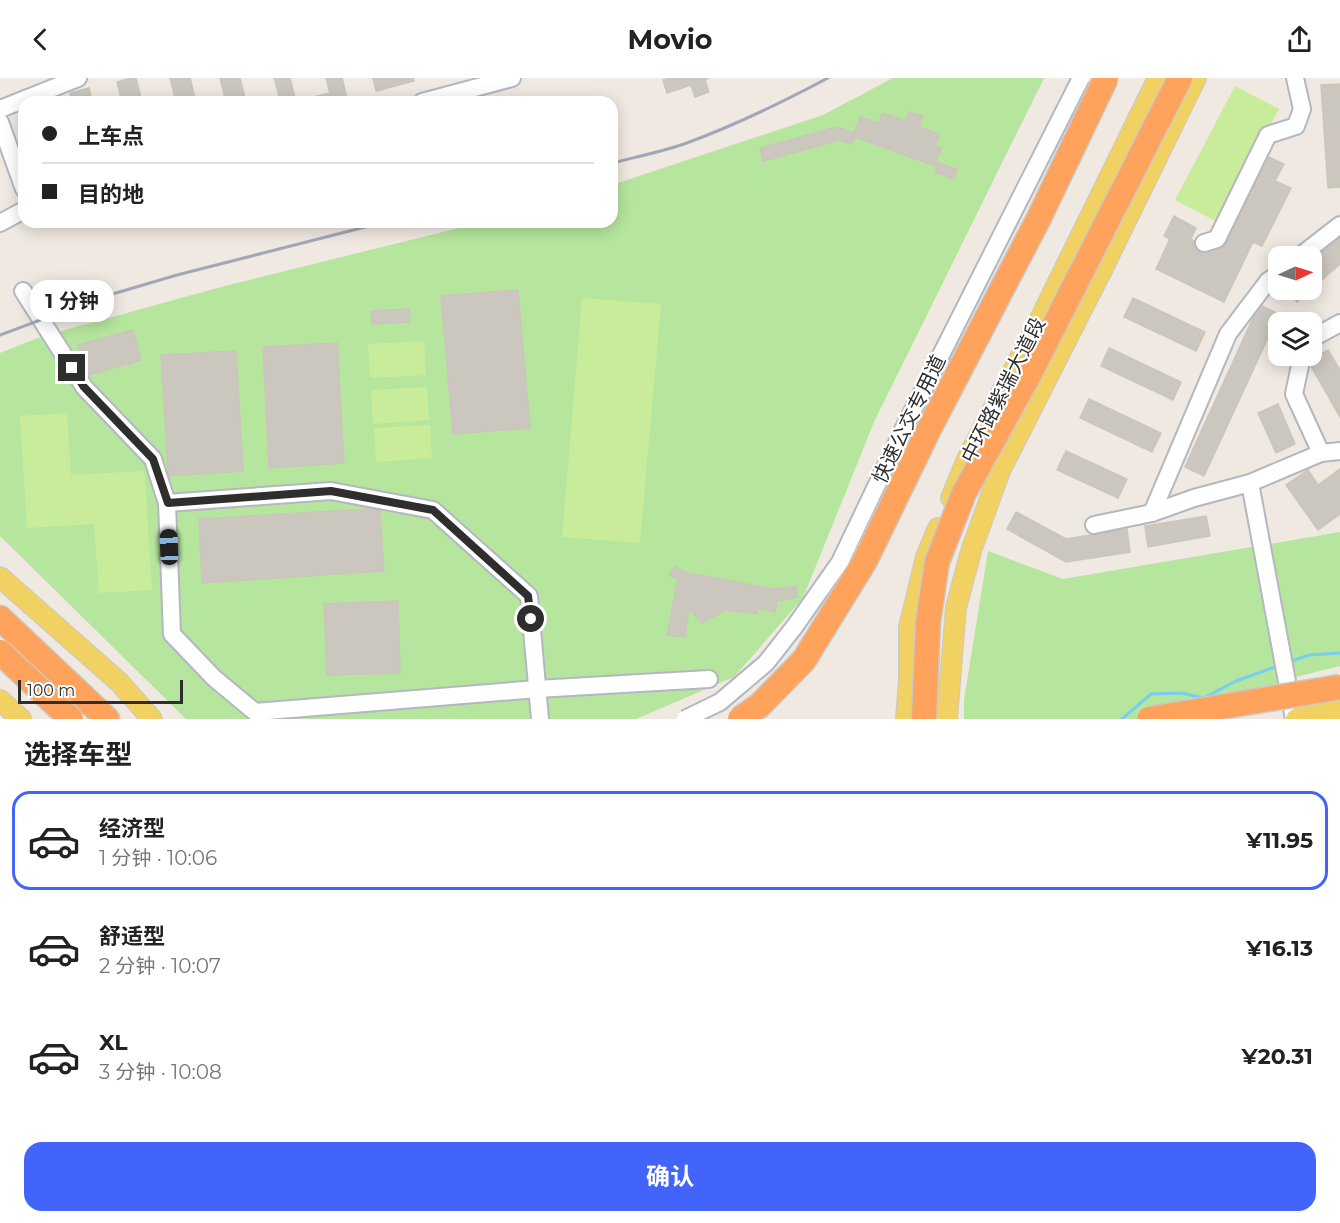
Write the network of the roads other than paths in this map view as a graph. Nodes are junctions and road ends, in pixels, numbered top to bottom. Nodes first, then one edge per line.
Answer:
1 (78, 78) edge
2 (512, 78) edge
3 (1081, 78) edge
4 (1107, 78) edge
5 (1158, 78) edge
6 (1180, 78) edge
7 (1196, 78) edge
8 (1295, 78) edge
9 (33, 96) edge
10 (444, 96) edge
11 (18, 102) edge
12 (0, 109) edge
13 (0, 122) edge
14 (18, 172) edge
15 (18, 213) edge
16 (0, 223) edge
17 (1340, 225) edge
18 (1204, 243) dead end
19 (1313, 246) edge
20 (1268, 281) edge
21 (23, 291) dead end
22 (1340, 323) edge
23 (1322, 333) edge
24 (1300, 366) edge
25 (1340, 451) edge
26 (1322, 453) junction
27 (1250, 483) junction
28 (168, 503) junction
29 (1152, 513) junction
30 (1094, 525) dead end
31 (0, 577) edge
32 (0, 618) edge
33 (0, 652) edge
34 (709, 679) dead end
35 (1340, 687) edge
36 (537, 689) junction
37 (1340, 693) edge
38 (0, 700) edge
39 (1340, 712) edge
40 (21, 719) edge
41 (72, 719) edge
42 (107, 719) edge
43 (152, 719) edge
44 (540, 719) edge
45 (686, 719) edge
46 (740, 719) edge
47 (906, 719) edge
48 (924, 719) edge
49 (947, 719) edge
50 (1149, 719) edge
51 (1295, 719) edge
52 (1323, 719) edge

1 - 9 street
2 - 10 street
3 - 45 street, 快速公交专用道, bridge
4 - 46 highway, bridge
5 - 47 main road, 中环路紫瑞大道段
6 - 48 highway, bridge
7 - 49 main road, 中环路紫瑞大道段
8 - 18 street
11 - 12 street
13 - 14 street
15 - 16 street
17 - 19 street
20 - 29 street
21 - 28 street
22 - 23 street
24 - 26 street
25 - 26 street
26 - 27 street
27 - 29 street
27 - 51 street
28 - 36 street
28 - 36 street
29 - 30 street
31 - 43 main road
32 - 42 highway
33 - 41 highway, bridge
34 - 36 street
35 - 50 highway, bridge
36 - 44 street
37 - 51 main road
38 - 40 main road
39 - 52 main road

